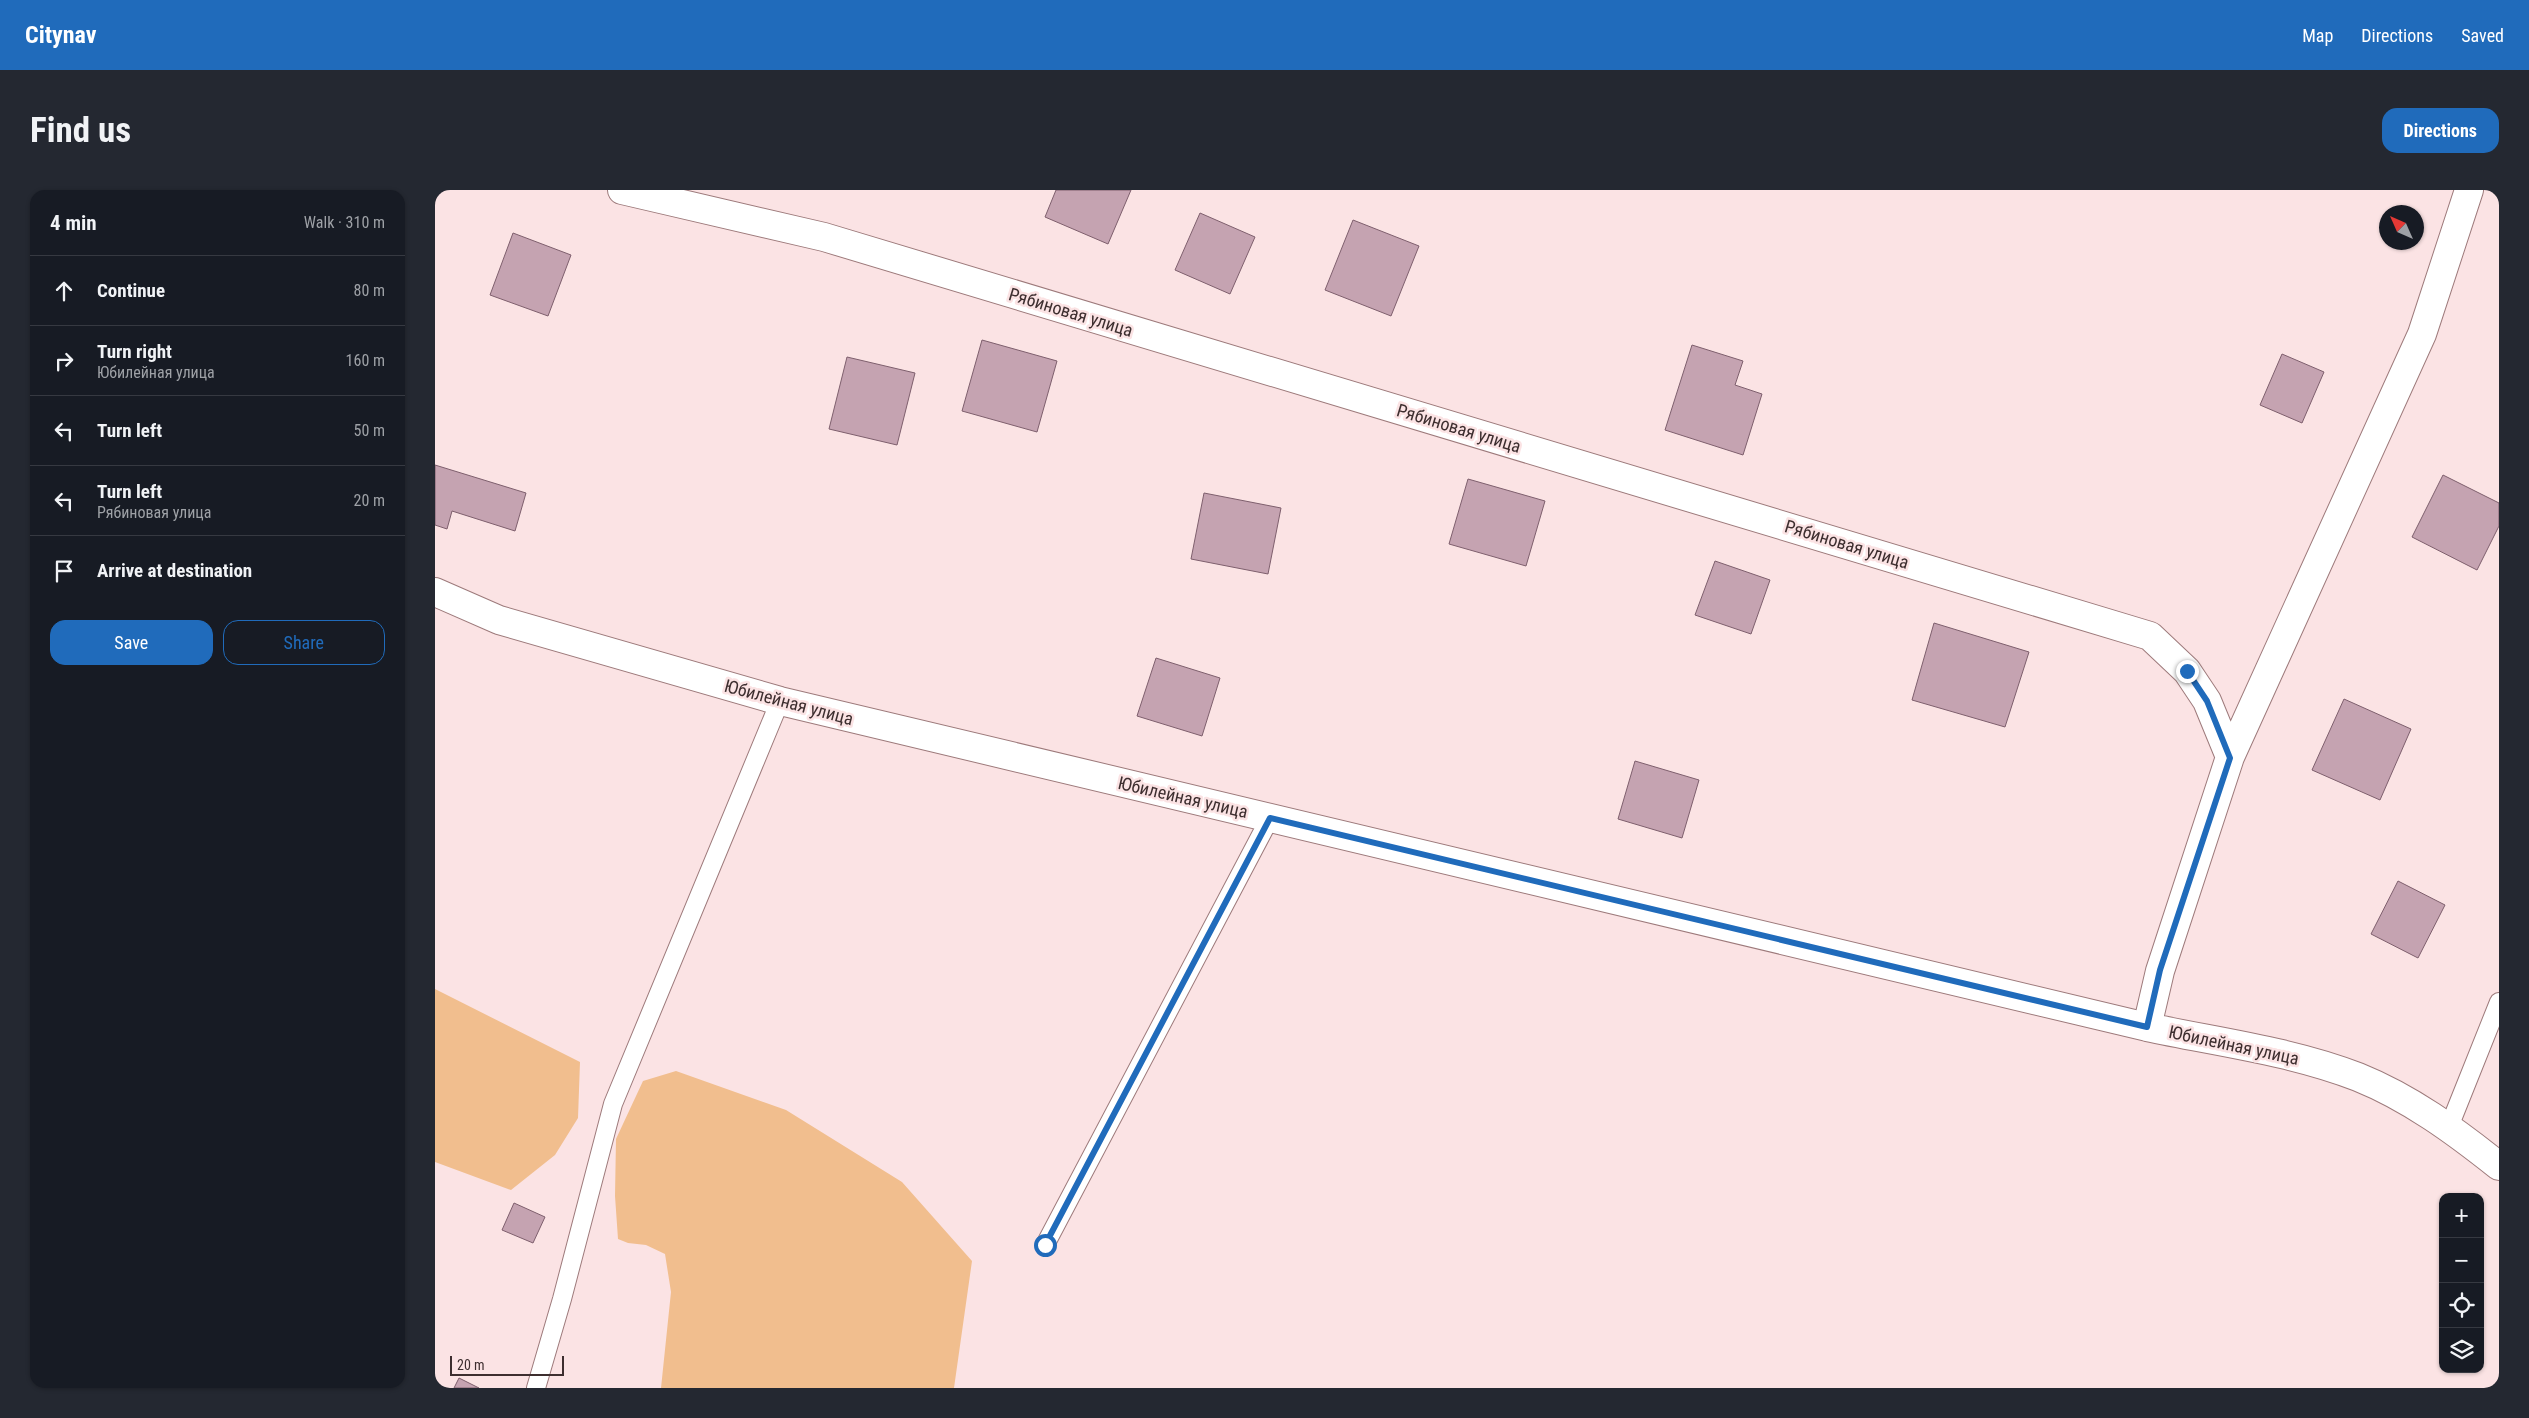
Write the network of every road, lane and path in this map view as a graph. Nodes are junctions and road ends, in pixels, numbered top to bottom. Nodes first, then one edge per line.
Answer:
1 (622, 190) edge
2 (2469, 190) edge
3 (435, 592) edge
4 (780, 701) junction
5 (2230, 758) junction
6 (1270, 818) junction
7 (2499, 1002) edge
8 (2147, 1027) junction
9 (2449, 1126) junction
10 (2499, 1166) edge
11 (1045, 1245) dead end
12 (536, 1388) edge

1 - 5 street, Рябиновая улица
2 - 5 street
3 - 4 street, Юбилейная улица
4 - 6 street, Юбилейная улица
4 - 12 lane
5 - 8 street
6 - 8 street, Юбилейная улица
6 - 11 lane
7 - 9 lane
8 - 9 street, Юбилейная улица
9 - 10 street, Юбилейная улица

